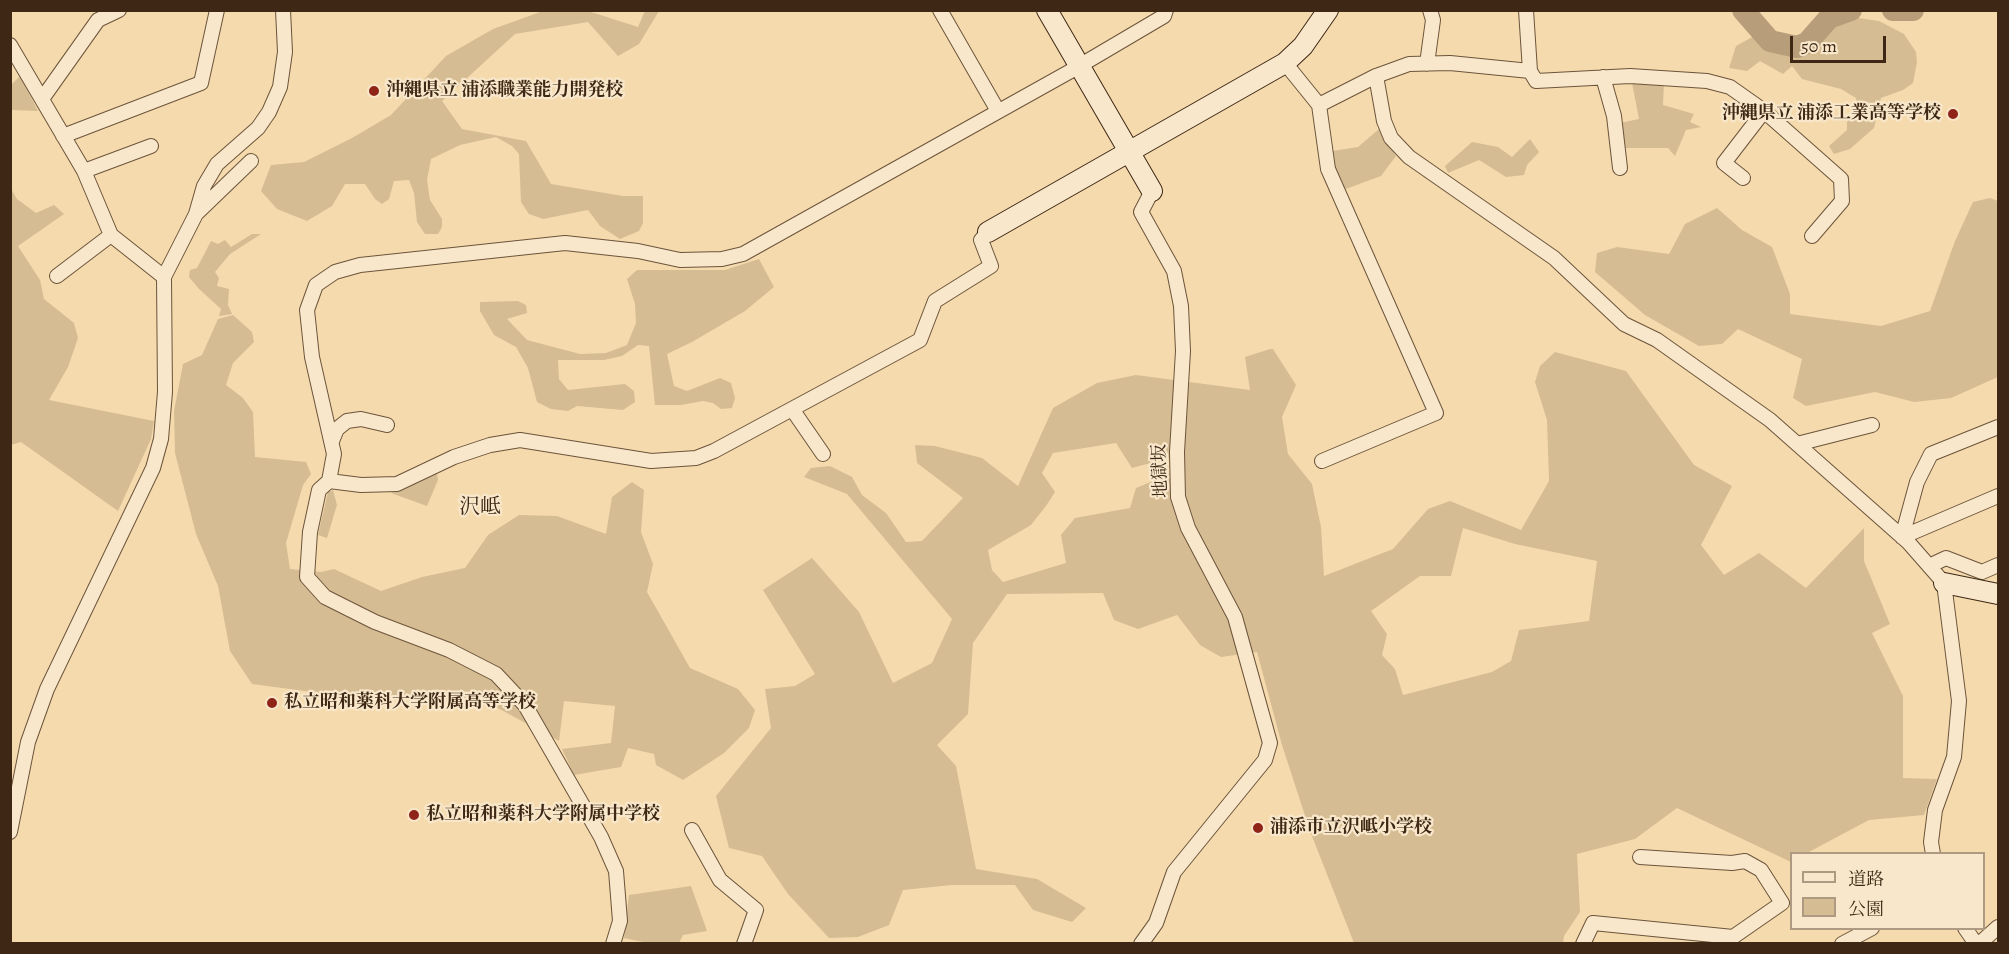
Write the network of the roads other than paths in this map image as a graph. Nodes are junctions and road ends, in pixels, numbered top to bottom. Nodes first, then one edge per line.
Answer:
1 (119, 10) edge
2 (218, 10) edge
3 (283, 10) edge
4 (940, 10) edge
5 (1047, 10) edge
6 (1166, 10) edge
7 (1328, 10) edge
8 (1430, 10) edge
9 (1526, 10) edge
10 (10, 45) edge
11 (1285, 63) junction
12 (1427, 64) junction
13 (1079, 67) junction
14 (1530, 71) junction
15 (1376, 76) junction
16 (1603, 78) junction
17 (42, 99) junction
18 (1319, 105) junction
19 (998, 111) junction
20 (1764, 111) junction
21 (63, 136) junction
22 (151, 146) dead end
23 (1129, 153) junction
24 (250, 161) dead end
25 (1620, 168) dead end
26 (84, 171) junction
27 (1743, 178) dead end
28 (1152, 191) joint
29 (196, 213) junction
30 (988, 232) joint
31 (111, 235) junction
32 (1812, 236) dead end
33 (57, 276) dead end
34 (164, 277) junction
35 (792, 409) junction
36 (387, 425) dead end
37 (1872, 425) dead end
38 (1998, 427) edge
39 (332, 441) junction
40 (1797, 444) junction
41 (823, 454) dead end
42 (1322, 461) dead end
43 (329, 481) junction
44 (1998, 495) edge
45 (1902, 537) junction
46 (1998, 565) edge
47 (1929, 566) junction
48 (1944, 583) junction
49 (1998, 594) edge
50 (11, 825) edge
51 (692, 830) dead end
52 (1933, 852) edge
53 (1641, 856) dead end
54 (1998, 927) edge
55 (1868, 930) edge
56 (1967, 930) edge
57 (613, 944) edge
58 (744, 944) edge
59 (1141, 944) edge
60 (1583, 944) edge
61 (1842, 944) edge
62 (1978, 944) edge

1 - 17 street
2 - 21 street
3 - 29 street
4 - 19 street
5 - 13 street
6 - 13 street
7 - 11 street
8 - 12 street
9 - 14 street
10 - 17 street
11 - 18 street
11 - 23 street
12 - 14 street
12 - 15 street
13 - 19 street
13 - 23 street
14 - 16 street
15 - 18 street
15 - 40 street
16 - 20 street
16 - 25 street
17 - 21 street
18 - 42 street
19 - 39 street
20 - 27 street
20 - 32 street
21 - 26 street
22 - 26 street
23 - 28 street
23 - 30 street
24 - 29 street
26 - 31 street
28 - 59 street, 地獄坂
29 - 34 street
30 - 35 street
31 - 33 street
31 - 34 street
34 - 50 street
35 - 41 street
35 - 43 street
36 - 39 street
37 - 40 street
38 - 45 street
39 - 43 street
40 - 45 street
43 - 57 street
44 - 45 street
45 - 47 street
46 - 47 street
47 - 48 street
48 - 49 street
48 - 52 street
51 - 58 street
53 - 60 street
54 - 62 street
55 - 61 street
56 - 62 street

